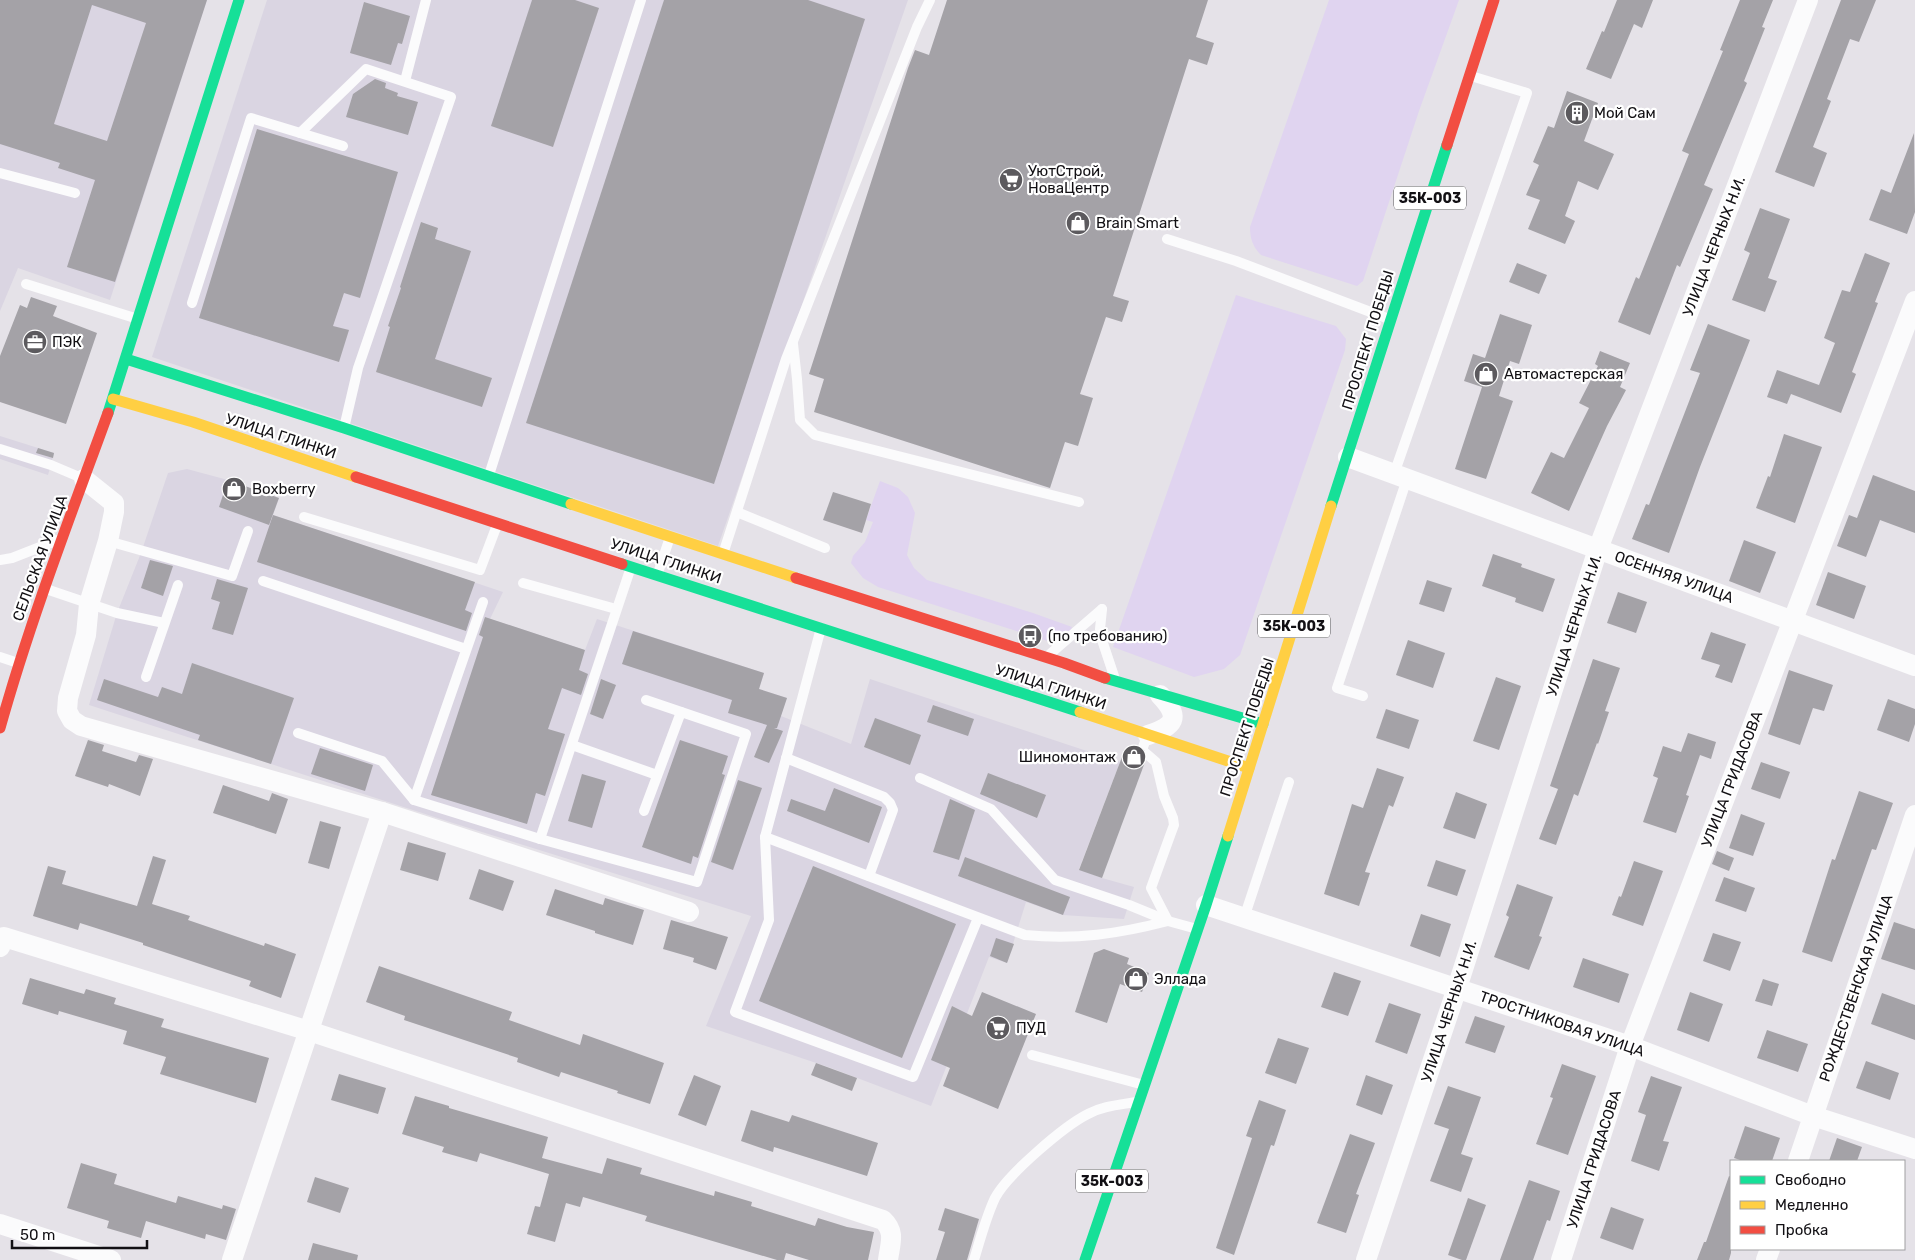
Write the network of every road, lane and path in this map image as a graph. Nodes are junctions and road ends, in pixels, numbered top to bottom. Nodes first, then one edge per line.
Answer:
1 (239, 0) edge
2 (426, 0) edge
3 (641, 0) edge
4 (1494, 0) edge
5 (1808, 0) edge
6 (927, 1) edge
7 (1469, 76) junction
8 (405, 81) junction
9 (300, 133) junction
10 (343, 146) dead end
11 (0, 173) edge
12 (75, 193) dead end
13 (1167, 239) dead end
14 (26, 284) dead end
15 (1915, 302) edge
16 (192, 303) dead end
17 (1390, 319) junction
18 (139, 320) junction
19 (792, 343) junction
20 (126, 359) junction
21 (114, 399) junction
22 (344, 428) junction
23 (0, 449) edge
24 (1348, 457) junction
25 (1400, 476) junction
26 (489, 477) junction
27 (84, 479) junction
28 (1079, 502) dead end
29 (737, 512) junction
30 (304, 517) dead end
31 (497, 524) junction
32 (248, 531) dead end
33 (670, 537) junction
34 (61, 539) junction
35 (108, 540) junction
36 (825, 548) dead end
37 (1598, 549) junction
38 (723, 555) junction
39 (0, 560) edge
40 (631, 566) junction
41 (658, 574) junction
42 (263, 581) dead end
43 (524, 583) dead end
44 (178, 585) dead end
45 (44, 588) junction
46 (483, 602) dead end
47 (89, 604) junction
48 (616, 609) junction
49 (1792, 621) junction
50 (164, 623) junction
51 (822, 627) junction
52 (466, 649) junction
53 (1035, 655) junction
54 (0, 656) edge
55 (18, 664) junction
56 (1915, 666) edge
57 (146, 677) dead end
58 (1116, 682) junction
59 (1160, 695) junction
60 (1363, 696) dead end
61 (646, 700) dead end
62 (681, 712) junction
63 (1263, 724) junction
64 (0, 725) edge
65 (298, 733) dead end
66 (1148, 735) junction
67 (572, 745) junction
68 (786, 758) junction
69 (1249, 768) junction
70 (657, 775) junction
71 (920, 778) dead end
72 (1289, 782) dead end
73 (414, 800) junction
74 (644, 811) dead end
75 (382, 812) junction
76 (1915, 814) edge
77 (764, 837) junction
78 (540, 839) junction
79 (869, 876) junction
80 (1206, 905) junction
81 (690, 912) dead end
82 (978, 918) junction
83 (1244, 918) junction
84 (1168, 922) junction
85 (1198, 930) junction
86 (0, 947) edge
87 (1456, 988) junction
88 (309, 1031) junction
89 (1630, 1046) junction
90 (1032, 1055) dead end
91 (1145, 1086) junction
92 (1139, 1102) junction
93 (1813, 1116) junction
94 (1915, 1149) edge
95 (1798, 1160) edge
96 (0, 1224) edge
97 (111, 1260) edge
98 (232, 1260) edge
99 (888, 1260) edge
100 (974, 1260) edge
101 (1085, 1260) edge
102 (1366, 1260) edge
103 (1561, 1260) edge

1 - 18 main road
2 - 8 lane
3 - 26 lane
4 - 7 main road, ПРОСПЕКТ ПОБЕДЫ / 35К-003
5 - 37 street, УЛИЦА ЧЕРНЫХ Н.И.
6 - 19 lane
7 - 17 main road, ПРОСПЕКТ ПОБЕДЫ / 35К-003
7 - 25 lane
8 - 9 lane
8 - 22 lane
9 - 10 lane
9 - 16 lane
11 - 12 lane
13 - 17 lane
14 - 18 lane
15 - 49 street, УЛИЦА ГРИДАСОВА
17 - 24 main road, ПРОСПЕКТ ПОБЕДЫ / 35К-003
18 - 20 main road
19 - 28 lane
19 - 29 lane
20 - 21 main road
20 - 22 main road, УЛИЦА ГЛИНКИ
21 - 27 main road, СЕЛЬСКАЯ УЛИЦА
21 - 31 main road, УЛИЦА ГЛИНКИ
22 - 26 main road, УЛИЦА ГЛИНКИ
23 - 27 lane
24 - 25 street, ОСЕННЯЯ УЛИЦА
24 - 63 main road, ПРОСПЕКТ ПОБЕДЫ / 35К-003
25 - 37 street, ОСЕННЯЯ УЛИЦА
25 - 60 lane
26 - 33 main road, УЛИЦА ГЛИНКИ
27 - 34 main road, СЕЛЬСКАЯ УЛИЦА
27 - 35 street
29 - 36 lane
29 - 38 lane
30 - 31 lane
31 - 40 main road, УЛИЦА ГЛИНКИ
32 - 35 lane
33 - 38 main road, УЛИЦА ГЛИНКИ
33 - 41 lane
34 - 39 lane
34 - 45 main road, СЕЛЬСКАЯ УЛИЦА
35 - 47 street
37 - 49 street, ОСЕННЯЯ УЛИЦА
37 - 87 street, УЛИЦА ЧЕРНЫХ Н.И.
38 - 53 main road, УЛИЦА ГЛИНКИ
40 - 41 main road, УЛИЦА ГЛИНКИ
40 - 48 lane
41 - 51 main road, УЛИЦА ГЛИНКИ
42 - 52 lane
43 - 48 lane
44 - 50 lane
45 - 47 lane
45 - 55 main road, СЕЛЬСКАЯ УЛИЦА
46 - 52 lane
47 - 50 lane
47 - 75 street
48 - 67 lane
49 - 56 street, ОСЕННЯЯ УЛИЦА
49 - 89 street, УЛИЦА ГРИДАСОВА
50 - 57 lane
51 - 66 main road, УЛИЦА ГЛИНКИ
51 - 68 lane
52 - 73 lane
53 - 58 main road, УЛИЦА ГЛИНКИ
53 - 58 lane
54 - 55 lane
55 - 64 main road, СЕЛЬСКАЯ УЛИЦА
58 - 59 main road, УЛИЦА ГЛИНКИ
59 - 63 main road, УЛИЦА ГЛИНКИ
59 - 66 street
61 - 62 lane
62 - 70 lane
62 - 78 lane
63 - 69 main road, ПРОСПЕКТ ПОБЕДЫ / 35К-003
65 - 73 lane
66 - 69 main road, УЛИЦА ГЛИНКИ
66 - 84 lane
67 - 70 lane
67 - 78 lane
68 - 77 lane
68 - 79 lane
69 - 80 main road, ПРОСПЕКТ ПОБЕДЫ / 35К-003
70 - 74 lane
71 - 84 lane
72 - 83 lane
73 - 78 lane
75 - 81 street
75 - 88 street
76 - 93 street, РОЖДЕСТВЕНСКАЯ УЛИЦА
77 - 79 lane
77 - 82 lane
79 - 82 lane
80 - 83 street, ТРОСТНИКОВАЯ УЛИЦА
80 - 85 main road, ПРОСПЕКТ ПОБЕДЫ / 35К-003
82 - 84 lane
83 - 87 street, ТРОСТНИКОВАЯ УЛИЦА
84 - 85 lane
85 - 91 main road, ПРОСПЕКТ ПОБЕДЫ / 35К-003
86 - 88 street
87 - 89 street, ТРОСТНИКОВАЯ УЛИЦА
87 - 102 street, УЛИЦА ЧЕРНЫХ Н.И.
88 - 98 street
88 - 99 street
89 - 93 street, ТРОСТНИКОВАЯ УЛИЦА
89 - 103 street, УЛИЦА ГРИДАСОВА
90 - 91 lane
91 - 92 main road, ПРОСПЕКТ ПОБЕДЫ / 35К-003
92 - 100 lane
92 - 101 main road, ПРОСПЕКТ ПОБЕДЫ / 35К-003
93 - 94 street, ТРОСТНИКОВАЯ УЛИЦА
93 - 95 street, РОЖДЕСТВЕНСКАЯ УЛИЦА
96 - 97 street

